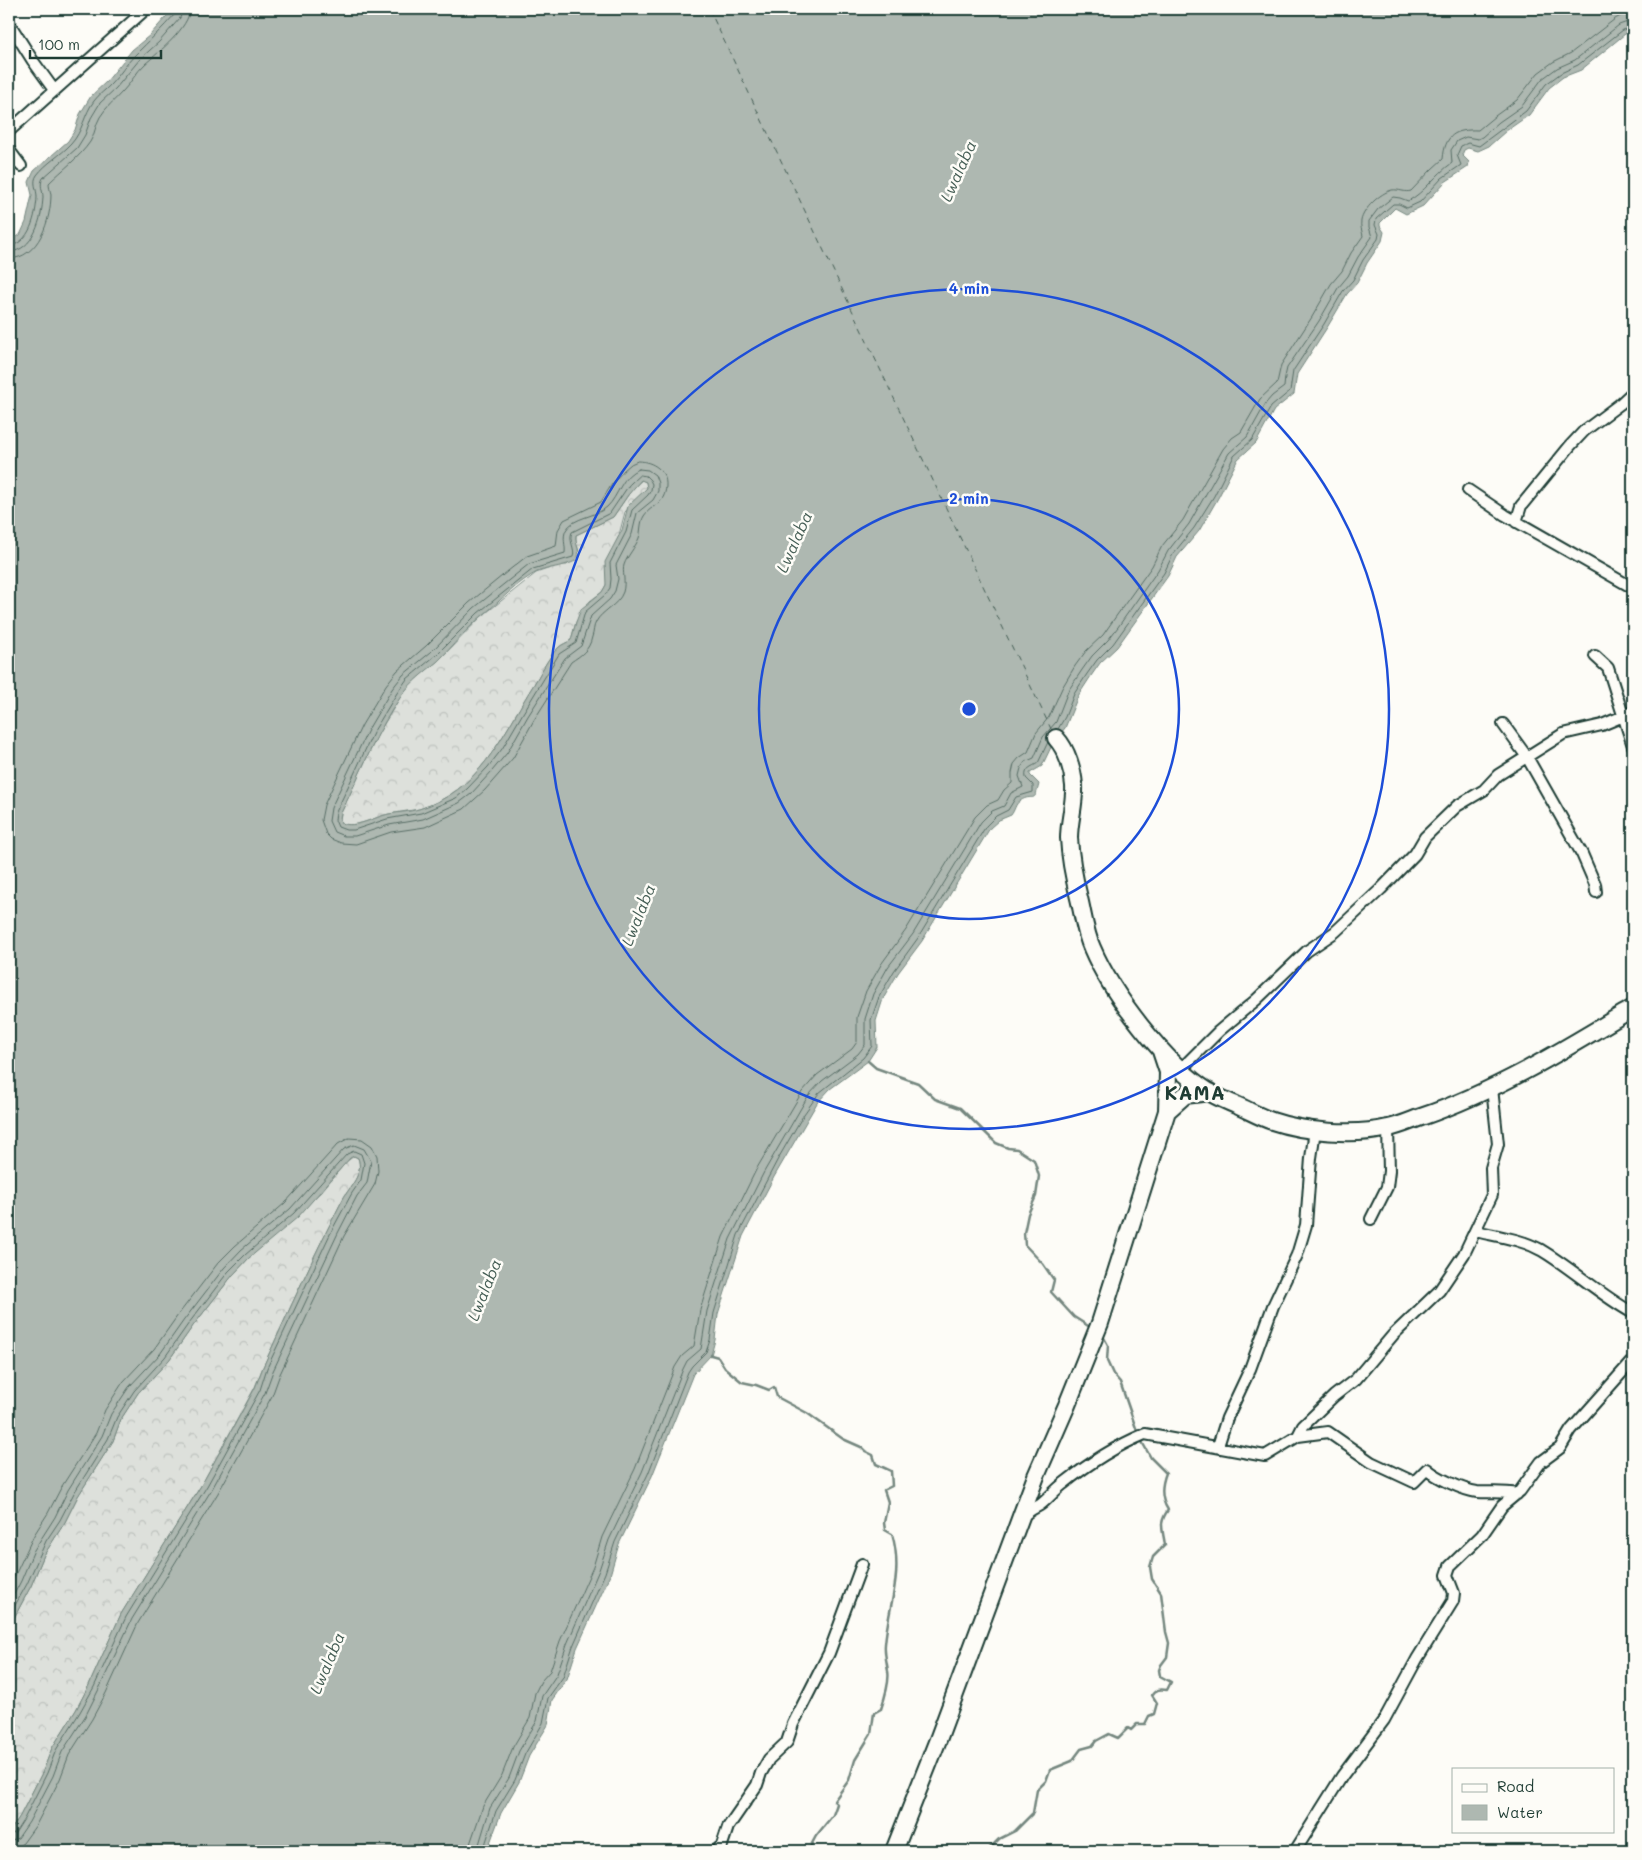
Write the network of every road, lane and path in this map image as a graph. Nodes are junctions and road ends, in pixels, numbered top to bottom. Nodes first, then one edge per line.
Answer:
1 (146, 9) edge
2 (9, 23) edge
3 (54, 90) junction
4 (9, 131) edge
5 (9, 150) edge
6 (21, 166) dead end
7 (1633, 392) edge
8 (1468, 490) dead end
9 (1516, 522) junction
10 (1633, 588) edge
11 (1595, 656) dead end
12 (1633, 712) edge
13 (1623, 716) junction
14 (1503, 724) dead end
15 (1056, 738) dead end
16 (1633, 746) edge
17 (1527, 757) junction
18 (1596, 892) dead end
19 (1633, 1008) edge
20 (1159, 1047) junction
21 (1181, 1070) junction
22 (1492, 1088) junction
23 (1210, 1092) junction
24 (1167, 1111) junction
25 (1388, 1128) junction
26 (1315, 1130) junction
27 (1371, 1219) dead end
28 (1475, 1231) junction
29 (1633, 1313) edge
30 (1633, 1360) edge
31 (1298, 1436) junction
32 (1218, 1446) junction
33 (1517, 1494) junction
34 (1022, 1517) junction
35 (862, 1564) dead end
36 (716, 1851) edge
37 (894, 1851) edge
38 (1295, 1851) edge

1 - 3 street
2 - 3 street
3 - 4 street
5 - 6 street
7 - 9 street
8 - 9 street
9 - 10 street
11 - 13 street
12 - 13 street
13 - 16 street
13 - 17 street
14 - 17 street
15 - 20 main road
17 - 18 street
17 - 21 street
19 - 22 main road
20 - 21 main road
20 - 24 main road
21 - 23 main road
22 - 25 main road
22 - 28 street
23 - 24 main road
23 - 26 main road
24 - 34 main road
25 - 26 main road
25 - 27 street
26 - 32 street
28 - 29 street
28 - 31 street
30 - 33 street
31 - 32 street
31 - 33 street
32 - 34 street
33 - 38 street
34 - 37 main road
35 - 36 street

